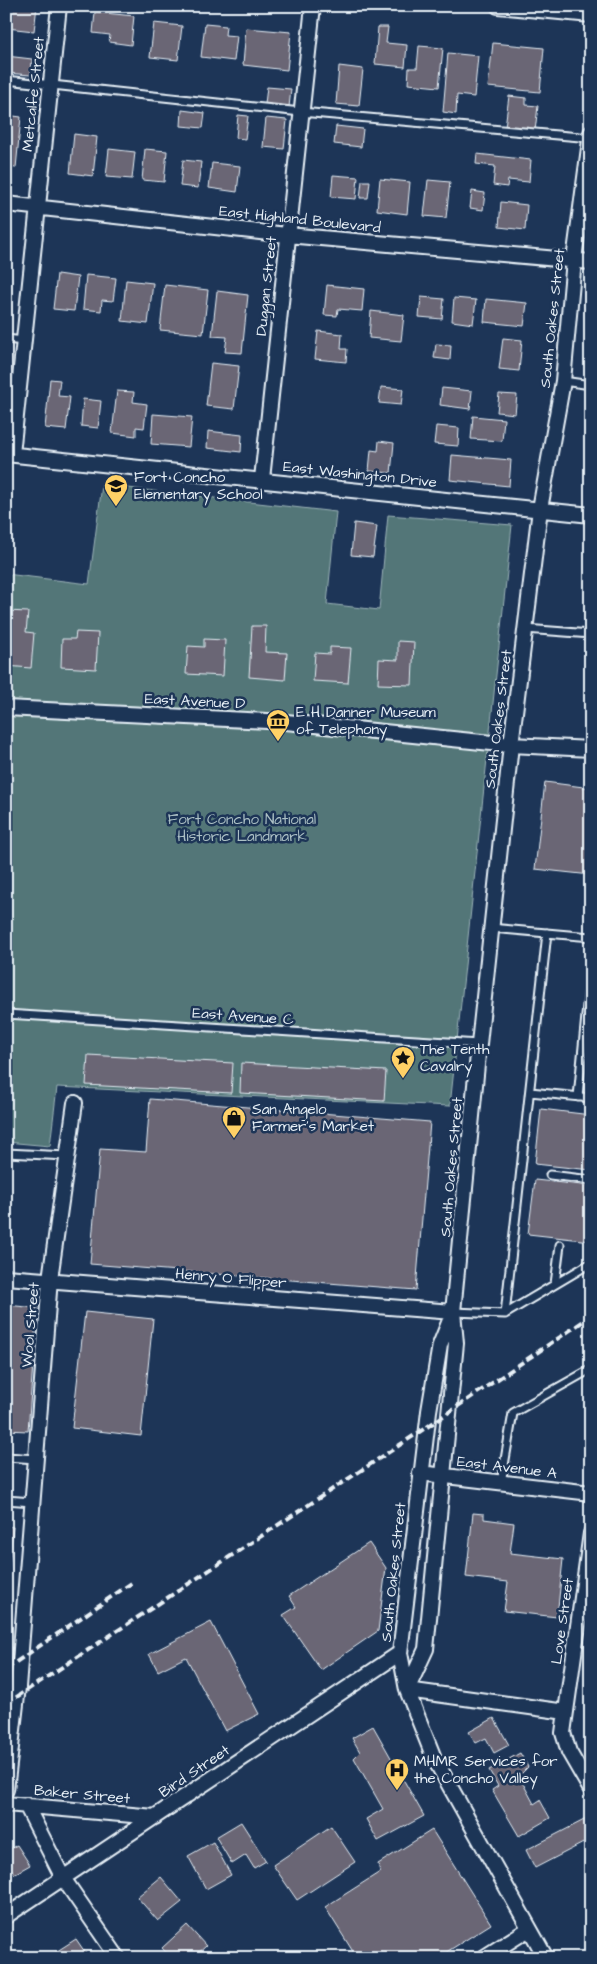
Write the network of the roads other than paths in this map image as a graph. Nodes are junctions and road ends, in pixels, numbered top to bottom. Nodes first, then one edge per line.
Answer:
1 (59, 6) edge
2 (313, 6) edge
3 (498, 6) edge
4 (591, 15) edge
5 (6, 80) edge
6 (50, 86) junction
7 (301, 112) junction
8 (591, 133) edge
9 (590, 138) edge
10 (6, 204) edge
11 (38, 207) junction
12 (287, 235) junction
13 (574, 260) junction
14 (591, 262) edge
15 (6, 339) edge
16 (24, 341) junction
17 (563, 381) junction
18 (591, 385) edge
19 (9, 454) edge
20 (262, 480) junction
21 (540, 509) junction
22 (591, 515) edge
23 (525, 629) junction
24 (591, 634) edge
25 (6, 708) edge
26 (511, 745) junction
27 (591, 749) edge
28 (491, 928) junction
29 (547, 933) junction
30 (591, 937) edge
31 (591, 965) edge
32 (6, 1014) edge
33 (479, 1044) junction
34 (530, 1092) junction
35 (578, 1097) junction
36 (591, 1098) edge
37 (75, 1103) dead end
38 (6, 1153) edge
39 (67, 1156) junction
40 (550, 1175) dead end
41 (591, 1180) edge
42 (560, 1245) dead end
43 (591, 1263) edge
44 (6, 1277) edge
45 (50, 1279) junction
46 (555, 1284) junction
47 (453, 1312) junction
48 (505, 1314) junction
49 (591, 1369) edge
50 (6, 1457) edge
51 (36, 1459) junction
52 (420, 1473) junction
53 (443, 1476) junction
54 (501, 1483) junction
55 (591, 1493) edge
56 (6, 1500) edge
57 (32, 1502) junction
58 (591, 1533) edge
59 (400, 1653) junction
60 (407, 1690) junction
61 (566, 1712) junction
62 (6, 1790) edge
63 (591, 1790) edge
64 (6, 1804) edge
65 (26, 1805) junction
66 (155, 1817) junction
67 (63, 1878) junction
68 (6, 1916) edge
69 (530, 1929) junction
70 (118, 1958) edge
71 (483, 1958) edge
72 (546, 1958) edge

1 - 6 street, Metcalfe Street
2 - 7 street, Duggan Street
3 - 4 street
5 - 6 lane
6 - 7 lane
6 - 11 street, Metcalfe Street
7 - 9 lane
7 - 12 street, Duggan Street
8 - 9 street, South Oakes Street
9 - 13 street, South Oakes Street
10 - 11 street, East Highland Boulevard
11 - 12 street, East Highland Boulevard
11 - 16 street, Metcalfe Street
12 - 13 street, East Highland Boulevard
12 - 20 street, Duggan Street
13 - 14 street, East Highland Boulevard
13 - 17 street, South Oakes Street
15 - 16 lane
16 - 19 street, Metcalfe Street
17 - 18 lane
17 - 21 street, South Oakes Street
19 - 20 street, East Washington Drive
20 - 21 street, East Washington Drive
21 - 22 street, East Washington Drive
21 - 23 street, South Oakes Street
23 - 24 lane
23 - 26 street, South Oakes Street
25 - 26 street, East Avenue D
26 - 27 street, East Avenue D
26 - 28 street, South Oakes Street
28 - 29 lane
28 - 33 street, South Oakes Street
29 - 30 lane
29 - 34 lane
31 - 35 lane
32 - 33 lane, East Avenue C
33 - 47 street, South Oakes Street
34 - 35 lane
34 - 48 lane
35 - 36 lane
37 - 39 street, Wool Street
38 - 39 lane
39 - 45 street, Wool Street
40 - 41 lane
42 - 46 lane
43 - 46 lane
44 - 45 street, Henry O Flipper
45 - 47 street, Henry O Flipper
45 - 51 street, Wool Street
46 - 48 lane
47 - 48 lane
47 - 52 street, South Oakes Street
47 - 53 street, South Oakes Street
49 - 54 lane
50 - 51 lane
51 - 57 street, Wool Street
52 - 53 street, East Avenue A
52 - 59 street, South Oakes Street
53 - 54 street, East Avenue A
53 - 60 street, South Oakes Street
54 - 55 street, East Avenue A
56 - 57 lane
57 - 62 street, Wool Street
58 - 61 street, Love Street
59 - 60 street, South Oakes Street
59 - 66 street, Bird Street
60 - 61 street
60 - 69 street, South Oakes Street
61 - 63 street, Love Street
64 - 65 street, Baker Street
65 - 66 street, Baker Street
65 - 67 street
66 - 67 street, Bird Street
67 - 68 street, Bird Street
67 - 70 street
69 - 71 street
69 - 72 street, South Oakes Street

